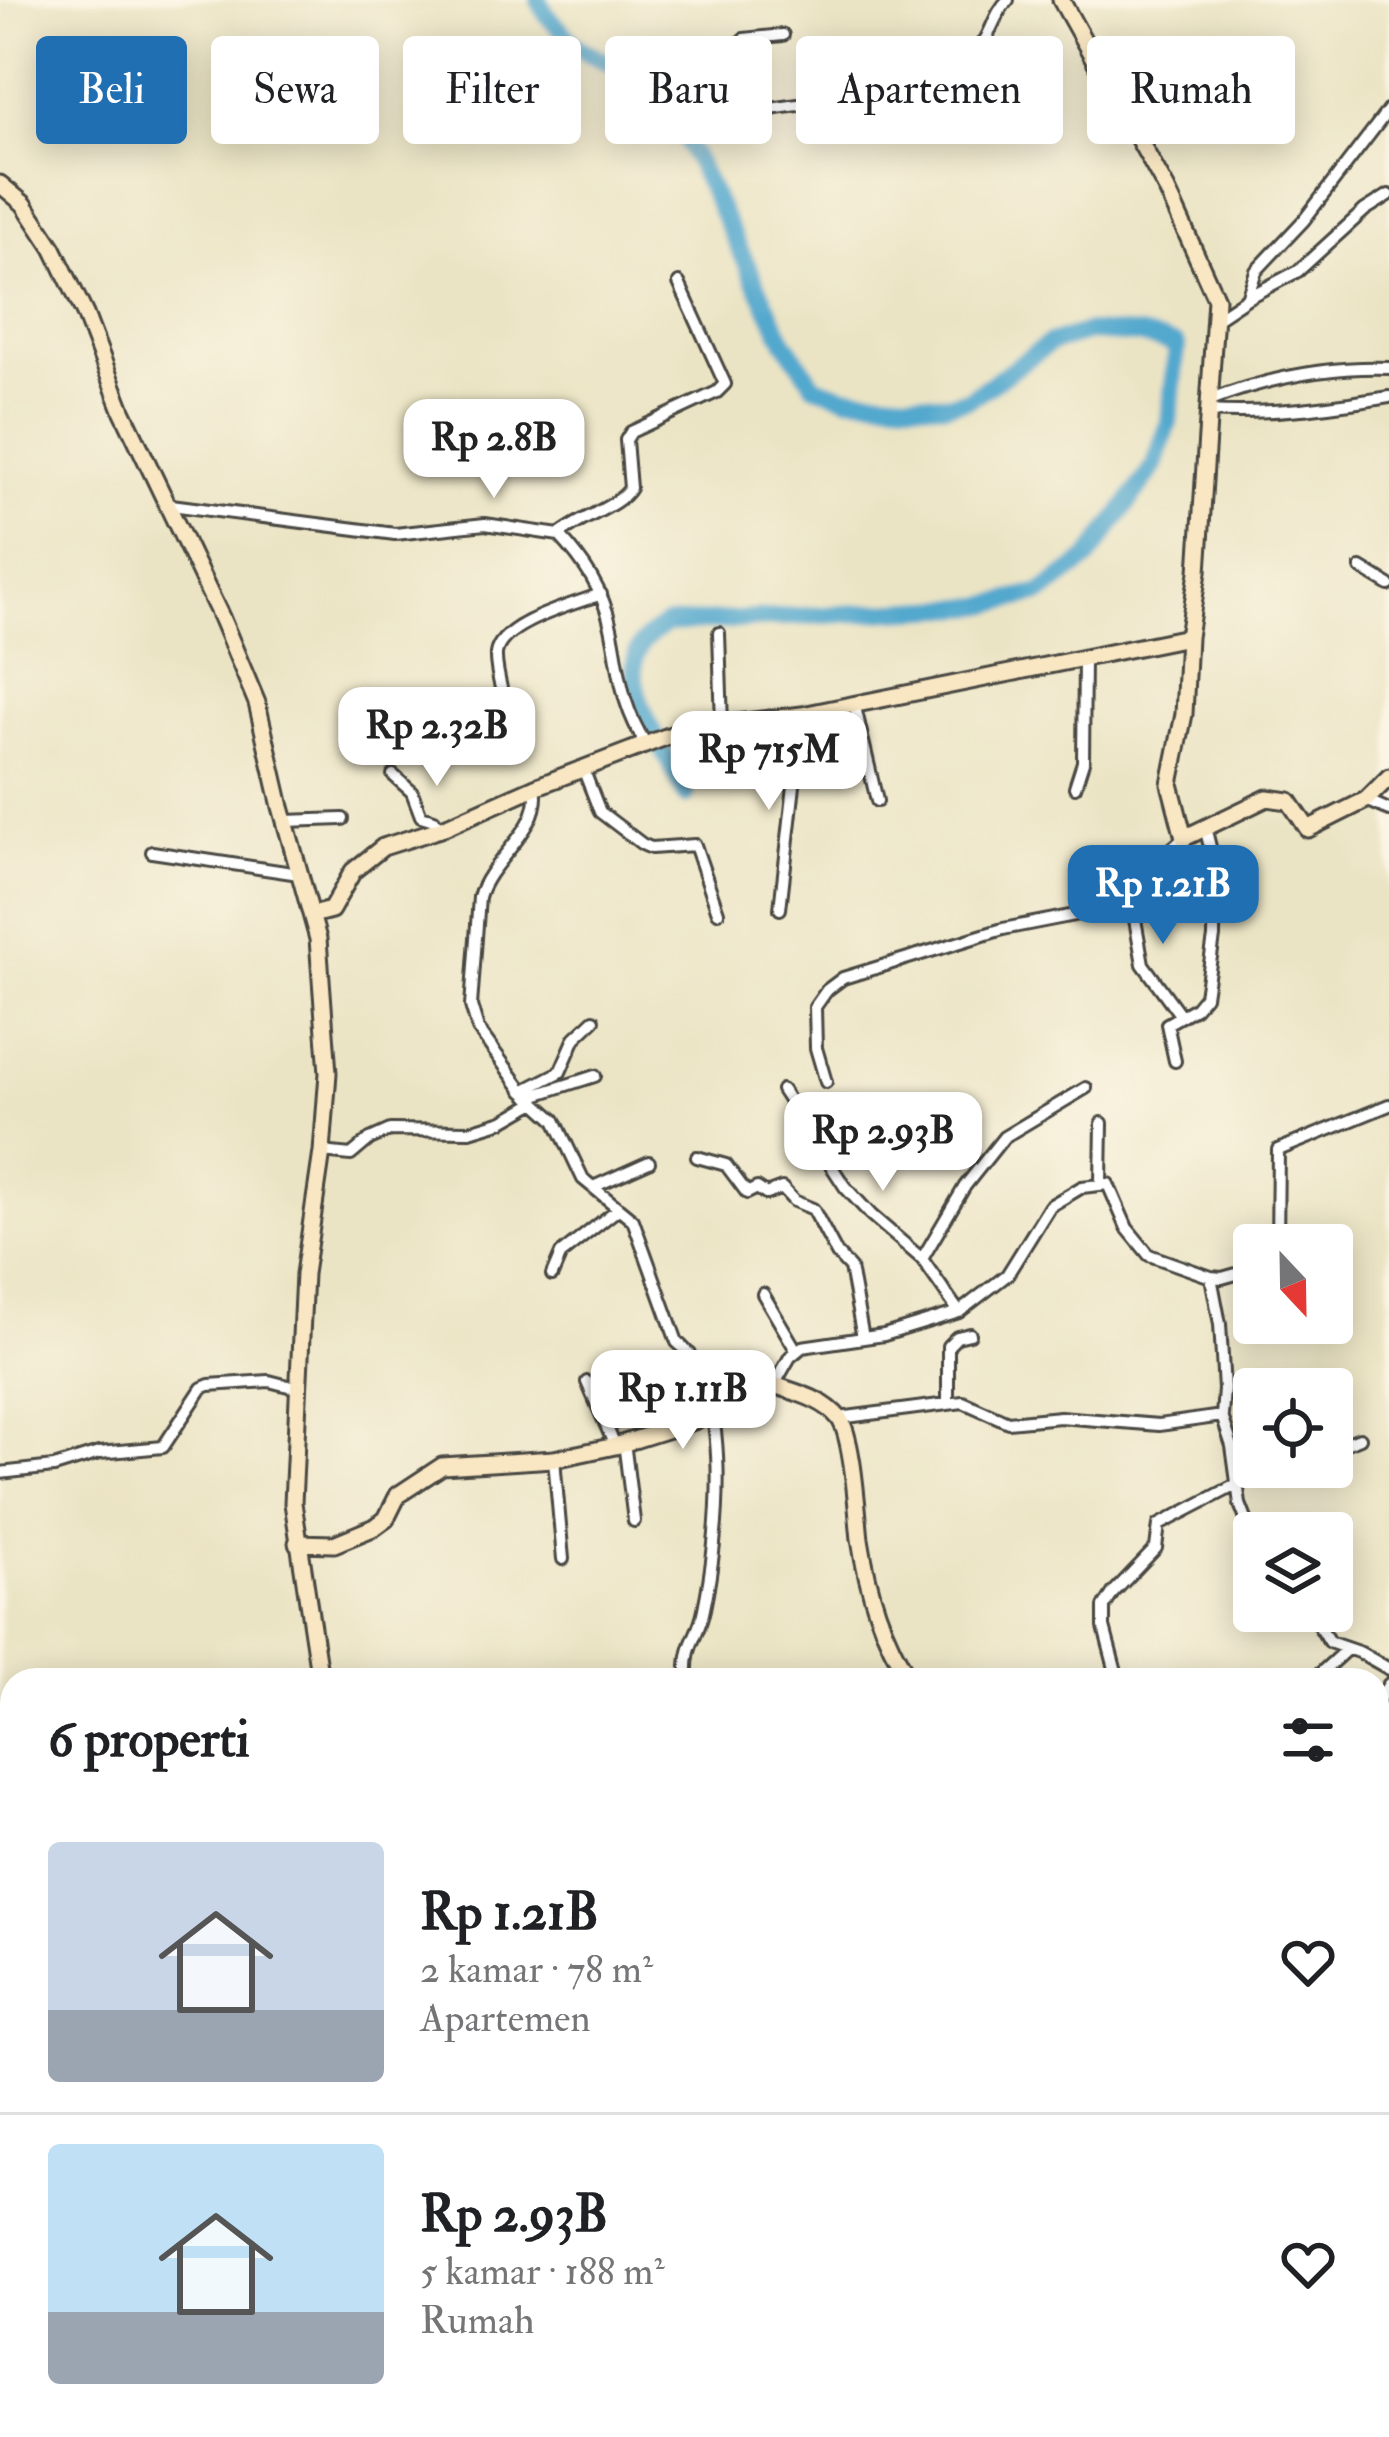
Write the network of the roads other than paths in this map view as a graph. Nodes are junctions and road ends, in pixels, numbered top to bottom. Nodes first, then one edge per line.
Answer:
1 (1008, 0) edge
2 (1061, 0) edge
3 (783, 35) dead end
4 (1389, 109) edge
5 (0, 184) edge
6 (1389, 195) edge
7 (679, 283) dead end
8 (1247, 298) junction
9 (1214, 320) junction
10 (1389, 368) edge
11 (1389, 397) edge
12 (1208, 406) junction
13 (171, 505) junction
14 (559, 535) junction
15 (1361, 568) dead end
16 (1389, 585) edge
17 (601, 594) junction
18 (719, 632) dead end
19 (1188, 637) junction
20 (1084, 658) junction
21 (854, 703) junction
22 (506, 710) dead end
23 (802, 715) junction
24 (722, 725) junction
25 (650, 744) junction
26 (584, 771) junction
27 (393, 775) dead end
28 (1389, 778) edge
29 (536, 787) junction
30 (1075, 788) dead end
31 (1366, 800) junction
32 (878, 801) dead end
33 (1389, 811) edge
34 (343, 819) dead end
35 (285, 821) junction
36 (1205, 827) junction
37 (440, 829) junction
38 (1184, 838) junction
39 (152, 852) dead end
40 (299, 874) junction
41 (1129, 886) junction
42 (780, 909) dead end
43 (718, 912) dead end
44 (312, 914) junction
45 (1181, 1016) junction
46 (594, 1020) dead end
47 (1175, 1061) dead end
48 (596, 1076) dead end
49 (826, 1082) dead end
50 (1085, 1088) dead end
51 (782, 1090) dead end
52 (530, 1097) junction
53 (1389, 1105) edge
54 (1102, 1123) dead end
55 (322, 1152) junction
56 (697, 1157) dead end
57 (649, 1162) dead end
58 (1101, 1183) junction
59 (593, 1187) junction
60 (618, 1209) junction
61 (1277, 1224) edge
62 (922, 1259) junction
63 (552, 1275) dead end
64 (1233, 1276) edge
65 (1210, 1277) junction
66 (763, 1294) dead end
67 (959, 1312) junction
68 (970, 1334) dead end
69 (862, 1338) junction
70 (796, 1350) junction
71 (690, 1354) junction
72 (640, 1376) dead end
73 (587, 1382) dead end
74 (773, 1384) junction
75 (296, 1388) junction
76 (948, 1402) junction
77 (716, 1411) junction
78 (1222, 1416) junction
79 (839, 1418) junction
80 (1360, 1438) dead end
81 (1353, 1441) edge
82 (620, 1444) junction
83 (1233, 1456) edge
84 (554, 1459) junction
85 (0, 1472) edge
86 (1233, 1485) edge
87 (634, 1521) dead end
88 (297, 1543) junction
89 (563, 1559) dead end
90 (1322, 1632) edge
91 (1348, 1648) junction
92 (318, 1668) edge
93 (687, 1668) edge
94 (903, 1668) edge
95 (1115, 1668) edge
96 (1326, 1668) edge
97 (1387, 1668) edge

1 - 3 street
2 - 9 street
4 - 8 street
5 - 13 street
6 - 8 street
7 - 14 street
8 - 9 street
9 - 12 street
10 - 12 street
11 - 12 street
12 - 19 street
13 - 14 street
13 - 35 street
14 - 17 street
15 - 16 street
17 - 22 street
17 - 25 street
18 - 24 street
19 - 20 street
19 - 38 street
20 - 21 street
20 - 30 street
21 - 23 street
21 - 32 street
23 - 24 street
23 - 42 street
24 - 25 street
25 - 26 street
26 - 29 street
26 - 43 street
27 - 37 street
28 - 31 street
29 - 37 street
29 - 52 street
31 - 33 street
31 - 36 street
34 - 35 street
35 - 40 street
36 - 38 street
36 - 45 street
37 - 44 street
38 - 41 street
39 - 40 street
40 - 44 street
41 - 45 street
41 - 49 street
44 - 55 street
45 - 47 street
46 - 52 street
48 - 52 street
50 - 62 street
51 - 62 street
52 - 55 street
52 - 59 street
53 - 61 street
54 - 58 street
55 - 75 street
56 - 69 street
57 - 59 street
58 - 65 street
58 - 67 street
59 - 60 street
60 - 63 street
60 - 71 street
62 - 67 street
64 - 65 street
65 - 78 street
66 - 70 street
67 - 69 street
68 - 76 street
69 - 70 street
70 - 74 street
71 - 72 street
71 - 77 street
73 - 82 street
74 - 77 street
74 - 79 street
75 - 85 street
75 - 88 street
76 - 78 street
76 - 79 street
77 - 82 street
77 - 93 street
78 - 83 street
79 - 94 street
80 - 81 street
82 - 84 street
82 - 87 street
84 - 88 street
84 - 89 street
86 - 95 street
88 - 92 street
90 - 91 street
91 - 96 street
91 - 97 street

